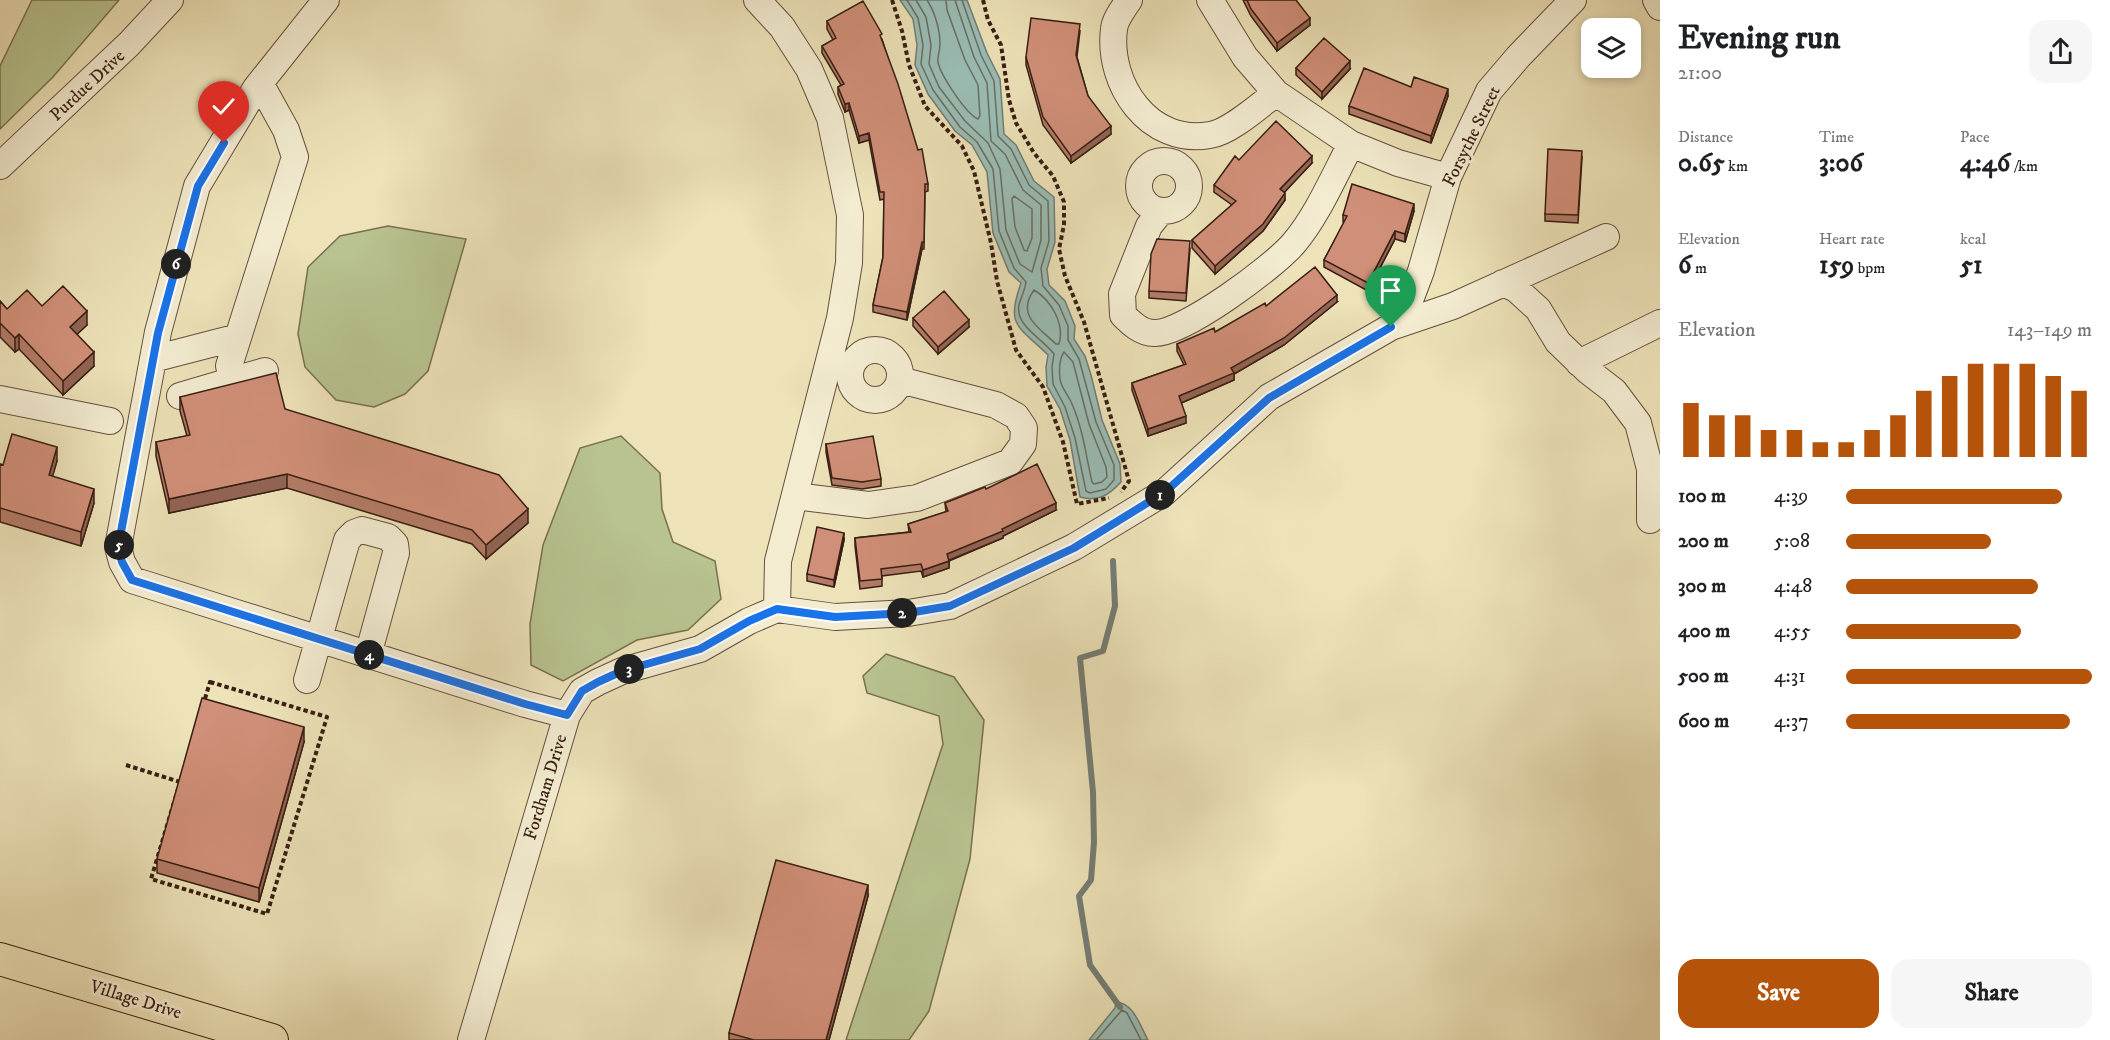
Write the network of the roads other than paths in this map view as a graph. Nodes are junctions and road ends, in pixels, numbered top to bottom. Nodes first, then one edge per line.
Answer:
1 (170, 0) edge
2 (326, 0) edge
3 (757, 0) edge
4 (1129, 0) edge
5 (1210, 0) edge
6 (1574, 0) edge
7 (1656, 0) edge
8 (1660, 7) edge
9 (260, 83) junction
10 (1276, 93) junction
11 (1178, 133) junction
12 (1351, 144) junction
13 (1172, 162) junction
14 (0, 166) edge
15 (1448, 177) junction
16 (1161, 212) junction
17 (1605, 237) dead end
18 (1503, 283) junction
19 (1660, 323) edge
20 (1391, 327) junction
21 (238, 337) junction
22 (153, 359) junction
23 (1580, 363) junction
24 (840, 365) junction
25 (265, 371) dead end
26 (234, 380) junction
27 (900, 380) junction
28 (180, 396) edge
29 (0, 399) edge
30 (110, 421) dead end
31 (795, 495) junction
32 (1650, 520) dead end
33 (777, 609) junction
34 (320, 639) junction
35 (368, 655) junction
36 (308, 680) dead end
37 (567, 715) junction
38 (0, 959) edge
39 (272, 1040) edge
40 (471, 1040) edge

1 - 14 street, Purdue Drive
2 - 9 street, Fordham Drive
3 - 24 street
4 - 11 street
5 - 10 street
6 - 15 street, Forsythe Street
7 - 8 street
9 - 21 street
9 - 22 street, Fordham Drive
10 - 11 street
10 - 12 street
11 - 13 street
12 - 15 street
12 - 16 street
13 - 16 street
13 - 16 street
15 - 20 street, Forsythe Street
17 - 18 street
18 - 20 street
18 - 23 street
19 - 23 street
20 - 33 street
21 - 22 street
21 - 26 street
22 - 34 street, Fordham Drive
23 - 32 street
24 - 27 street
24 - 27 street
24 - 31 street
25 - 26 street
26 - 28 street
27 - 31 street
29 - 30 street
31 - 33 street
33 - 37 street
34 - 35 street, Fordham Drive
34 - 35 street
34 - 36 street
35 - 37 street, Fordham Drive
37 - 40 street, Fordham Drive
38 - 39 main road, Village Drive

